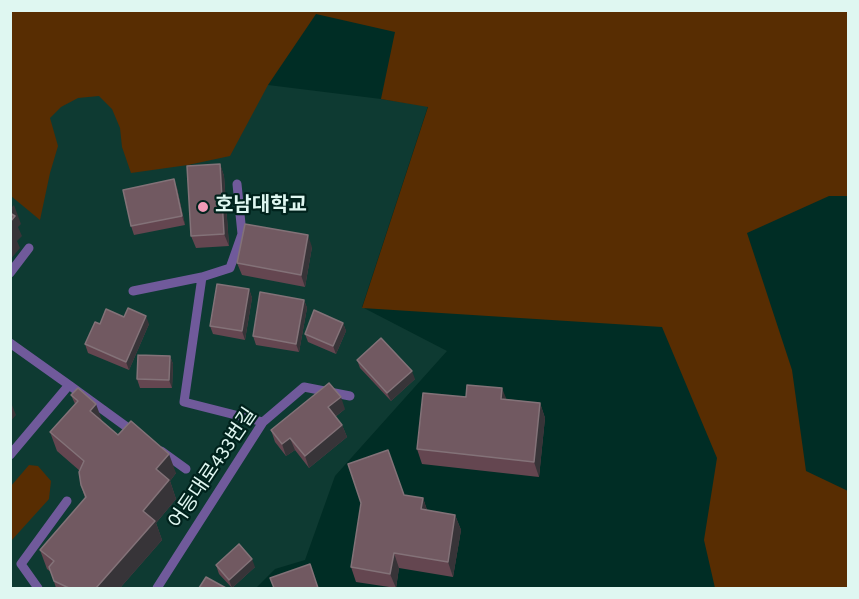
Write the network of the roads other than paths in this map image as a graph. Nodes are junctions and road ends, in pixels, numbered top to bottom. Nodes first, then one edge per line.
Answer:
1 (237, 184) dead end
2 (29, 248) dead end
3 (10, 273) edge
4 (202, 277) junction
5 (133, 291) dead end
6 (10, 343) edge
7 (69, 385) junction
8 (350, 396) dead end
9 (263, 422) junction
10 (147, 441) edge
11 (156, 448) edge
12 (10, 455) edge
13 (186, 469) dead end
14 (67, 501) dead end
15 (38, 588) edge
16 (157, 588) edge

1 - 4 lane
2 - 3 lane
4 - 5 lane
4 - 9 lane
6 - 7 lane
7 - 10 lane
7 - 12 lane
8 - 9 lane, 어등대로433번길
9 - 16 lane, 어등대로433번길
11 - 13 lane
14 - 15 lane

